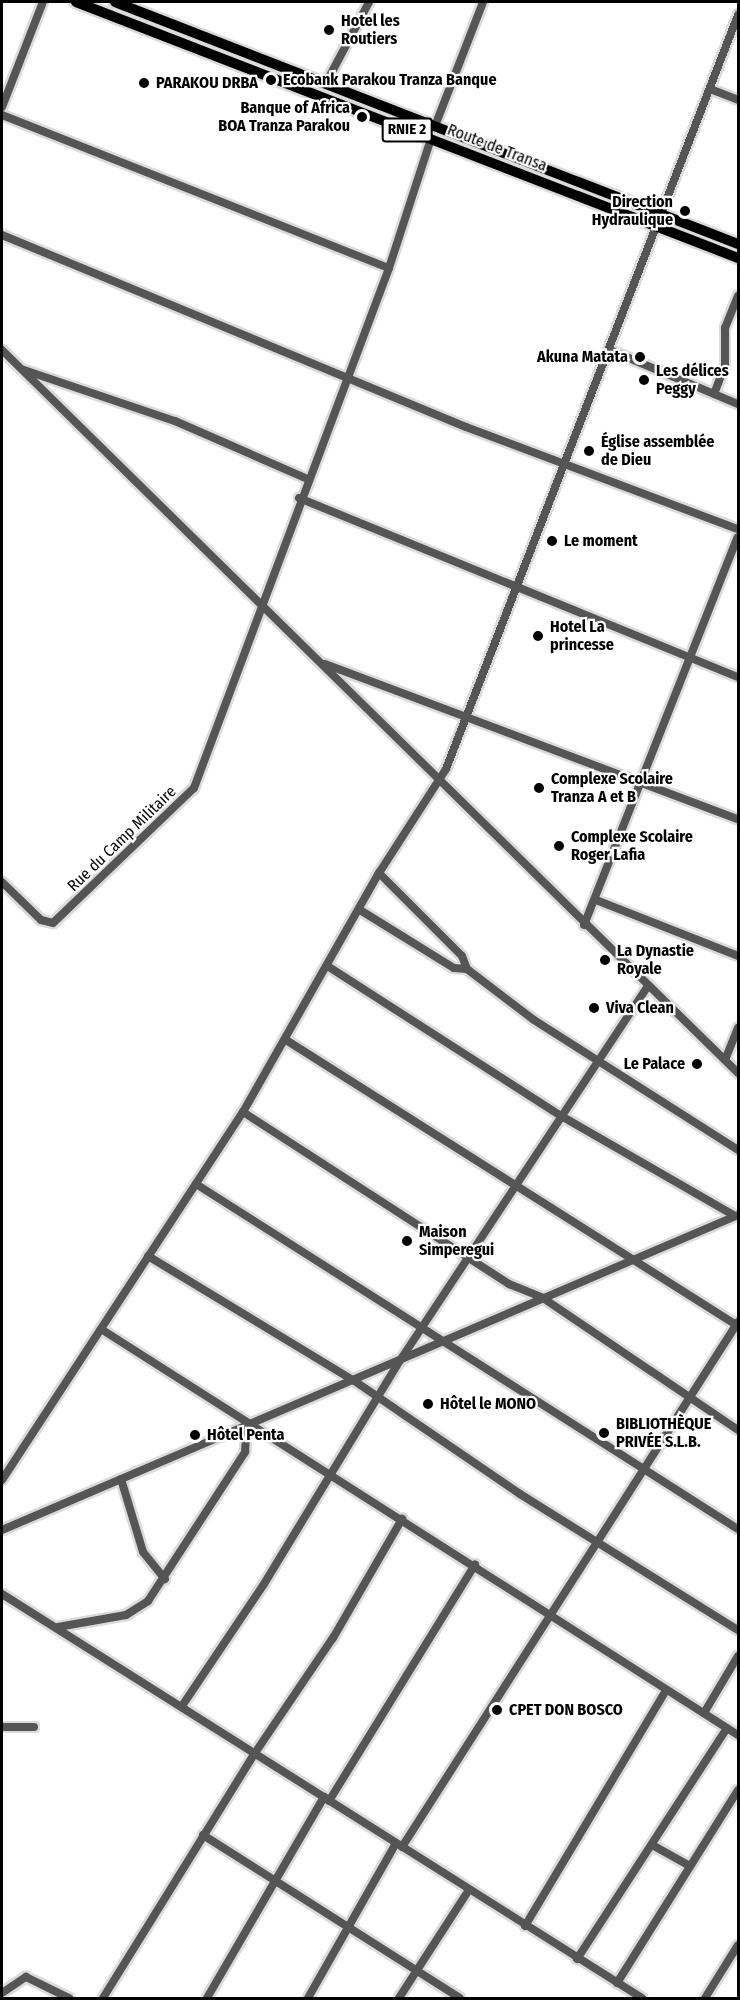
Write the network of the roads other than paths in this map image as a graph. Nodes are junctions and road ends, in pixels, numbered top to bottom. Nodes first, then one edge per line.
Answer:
1 (43, 2) edge
2 (76, 2) edge
3 (115, 2) edge
4 (369, 2) edge
5 (482, 2) edge
6 (738, 15) edge
7 (326, 83) junction
8 (710, 89) junction
9 (738, 100) edge
10 (2, 107) edge
11 (2, 115) edge
12 (435, 126) junction
13 (431, 139) junction
14 (468, 139) junction
15 (463, 151) junction
16 (662, 214) junction
17 (658, 226) junction
18 (2, 235) edge
19 (738, 244) edge
20 (738, 258) edge
21 (389, 268) junction
22 (738, 294) edge
23 (610, 350) junction
24 (2, 351) edge
25 (20, 369) junction
26 (345, 378) junction
27 (714, 394) junction
28 (738, 404) edge
29 (566, 463) junction
30 (308, 479) junction
31 (299, 498) junction
32 (738, 529) edge
33 (738, 537) edge
34 (517, 590) junction
35 (259, 604) junction
36 (691, 658) junction
37 (321, 663) junction
38 (738, 676) edge
39 (469, 714) junction
40 (641, 781) junction
41 (440, 782) junction
42 (738, 819) edge
43 (379, 873) junction
44 (2, 882) edge
45 (596, 900) junction
46 (360, 910) junction
47 (584, 925) junction
48 (738, 956) edge
49 (329, 967) junction
50 (467, 969) junction
51 (647, 988) junction
52 (738, 1028) edge
53 (286, 1040) junction
54 (725, 1060) junction
55 (597, 1063) junction
56 (738, 1073) edge
57 (243, 1112) junction
58 (563, 1117) junction
59 (738, 1150) edge
60 (196, 1184) junction
61 (516, 1187) junction
62 (737, 1216) edge
63 (148, 1256) junction
64 (638, 1258) junction
65 (470, 1259) junction
66 (543, 1298) junction
67 (738, 1324) edge
68 (102, 1329) junction
69 (424, 1331) junction
70 (446, 1340) junction
71 (401, 1359) junction
72 (352, 1380) junction
73 (692, 1398) junction
74 (378, 1402) junction
75 (248, 1424) junction
76 (738, 1430) edge
77 (644, 1469) junction
78 (332, 1474) junction
79 (121, 1479) junction
80 (2, 1480) edge
81 (402, 1519) junction
82 (738, 1529) edge
83 (2, 1530) edge
84 (595, 1542) junction
85 (475, 1565) junction
86 (165, 1579) junction
87 (2, 1593) edge
88 (551, 1614) junction
89 (58, 1627) junction
90 (738, 1630) edge
91 (738, 1656) edge
92 (666, 1690) junction
93 (182, 1706) junction
94 (704, 1713) junction
95 (2, 1727) edge
96 (34, 1727) dead end
97 (727, 1728) junction
98 (738, 1735) edge
99 (255, 1753) junction
100 (738, 1790) edge
101 (327, 1799) junction
102 (203, 1835) junction
103 (399, 1845) junction
104 (654, 1846) junction
105 (690, 1866) junction
106 (276, 1882) junction
107 (469, 1890) junction
108 (525, 1926) junction
109 (348, 1928) junction
110 (738, 1945) edge
111 (577, 1959) junction
112 (417, 1971) junction
113 (616, 1983) junction
114 (2, 1993) edge
115 (69, 1998) edge
116 (103, 1998) edge
117 (207, 1998) edge
118 (308, 1998) edge
119 (399, 1998) edge
120 (460, 1998) edge
121 (642, 1998) edge
122 (705, 1998) edge

1 - 10 street
2 - 13 main road, Route de Transa / RNIE 2
3 - 7 main road, Route de Transa / RNIE 2
4 - 7 street
5 - 12 street
6 - 8 street
7 - 12 main road, Route de Transa / RNIE 2
8 - 9 street
8 - 16 street
11 - 21 street
12 - 14 main road, Route de Transa / RNIE 2
13 - 15 main road, Route de Transa / RNIE 2
13 - 21 street
14 - 15 main road
14 - 16 main road, Route de Transa / RNIE 2
15 - 17 main road, Route de Transa / RNIE 2
16 - 17 street
16 - 19 main road, Route de Transa / RNIE 2
17 - 20 main road, Route de Transa / RNIE 2
17 - 23 street
18 - 26 street
21 - 26 street
22 - 27 street
23 - 27 street
23 - 29 street
24 - 25 street
25 - 30 street
25 - 35 street
26 - 29 street
26 - 30 street
27 - 28 street
29 - 32 street
29 - 34 street
30 - 31 street
31 - 34 street
31 - 35 street
33 - 36 street
34 - 36 street
34 - 39 street
35 - 37 street
35 - 44 street, Rue du Camp Militaire
36 - 38 street
36 - 40 street
37 - 39 street
37 - 41 street
39 - 40 street
39 - 41 street
40 - 42 street
40 - 45 street
41 - 43 street
41 - 47 street
43 - 46 street
43 - 50 street
45 - 47 street
45 - 48 street
46 - 49 street
46 - 50 street
47 - 51 street
49 - 53 street
49 - 58 street
50 - 55 street
51 - 54 street
51 - 55 street
52 - 54 street
53 - 57 street
53 - 61 street
54 - 56 street
55 - 58 street
55 - 59 street
57 - 60 street
57 - 65 street
58 - 61 street
58 - 62 street
60 - 63 street
60 - 69 street
61 - 64 street
61 - 65 street
62 - 64 street
63 - 68 street
63 - 72 street
64 - 66 street
64 - 67 street
65 - 66 street
65 - 69 street
66 - 70 street
66 - 73 street
67 - 73 street
68 - 75 street
68 - 80 street
69 - 70 street
69 - 71 street
70 - 71 street
70 - 77 street
71 - 72 street
71 - 74 street
72 - 74 street
72 - 75 street
73 - 76 street
73 - 77 street
74 - 78 street
74 - 84 street
75 - 78 street
75 - 79 street
75 - 86 street
77 - 82 street
77 - 84 street
78 - 81 street
78 - 93 street
79 - 83 street
79 - 86 street
81 - 85 street
81 - 99 street
84 - 88 street
84 - 90 street
85 - 88 street
85 - 101 street
86 - 89 street
87 - 89 street
88 - 92 street
88 - 103 street
89 - 93 street
91 - 94 street
92 - 94 street
92 - 108 street
93 - 99 street
94 - 97 street
95 - 96 street
97 - 98 street
97 - 104 street
99 - 101 street
99 - 102 street
100 - 105 street
101 - 103 street
101 - 106 street
102 - 106 street
102 - 116 street
103 - 107 street
103 - 109 street
104 - 105 street
104 - 111 street
105 - 113 street
106 - 109 street
106 - 117 street
107 - 108 street
107 - 112 street
108 - 111 street
109 - 112 street
109 - 118 street
110 - 122 street
111 - 113 street
112 - 119 street
112 - 120 street
113 - 121 street
114 - 115 street

